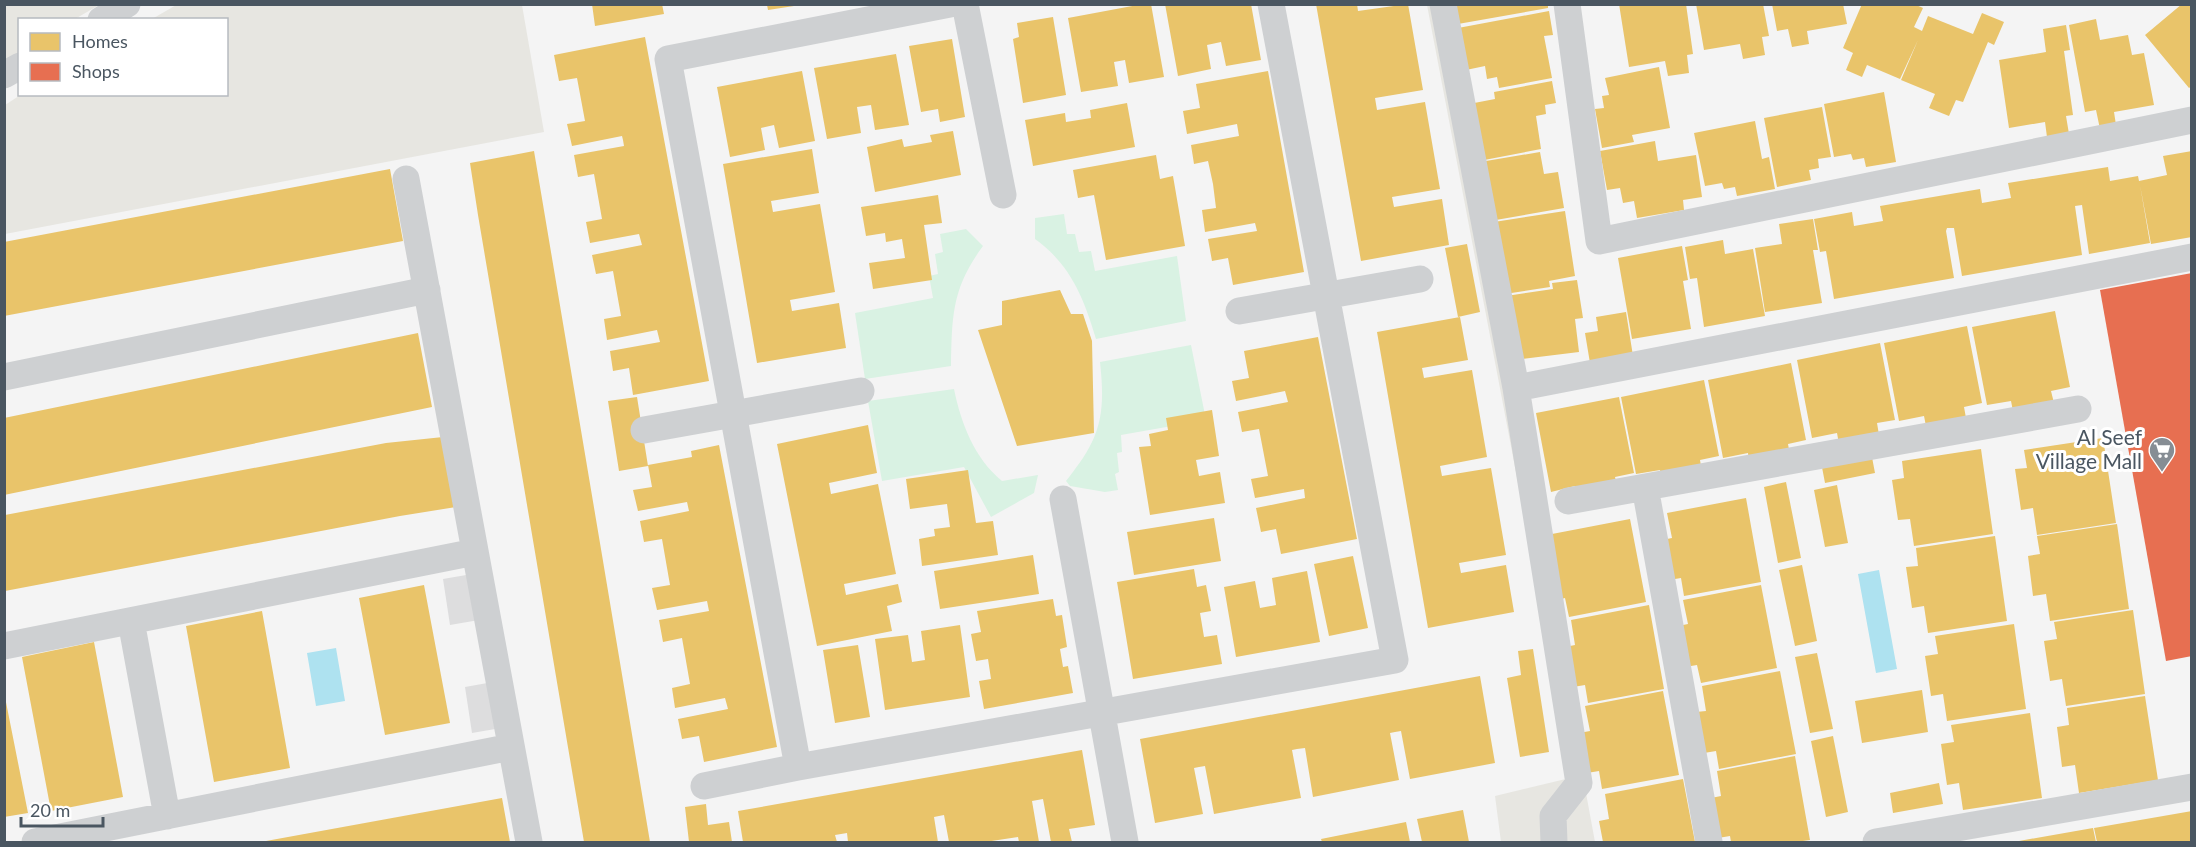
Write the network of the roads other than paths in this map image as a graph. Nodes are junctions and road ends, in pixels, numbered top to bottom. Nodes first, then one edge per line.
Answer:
1 (127, 4) edge
2 (950, 4) edge
3 (965, 4) edge
4 (1271, 4) edge
5 (1443, 4) edge
6 (1567, 4) edge
7 (104, 18) edge
8 (18, 67) edge
9 (4, 75) edge
10 (2192, 120) edge
11 (406, 179) dead end
12 (1003, 195) dead end
13 (2192, 257) edge
14 (1420, 279) dead end
15 (427, 290) junction
16 (1326, 296) junction
17 (1239, 311) dead end
18 (4, 377) edge
19 (1516, 388) junction
20 (861, 391) dead end
21 (2078, 409) dead end
22 (734, 413) junction
23 (644, 430) dead end
24 (1645, 487) junction
25 (1063, 499) dead end
26 (1568, 501) dead end
27 (475, 552) junction
28 (131, 621) junction
29 (4, 646) edge
30 (1102, 713) junction
31 (512, 747) junction
32 (798, 767) junction
33 (704, 786) dead end
34 (2192, 787) edge
35 (167, 816) junction
36 (35, 843) edge
37 (529, 843) edge
38 (1125, 843) edge
39 (1554, 843) edge
40 (1709, 843) edge
41 (1876, 843) edge

1 - 7 street
2 - 22 street
3 - 12 street
4 - 16 street
5 - 19 street
6 - 10 street
8 - 9 street
11 - 15 street
13 - 19 street
14 - 16 street
15 - 18 street
15 - 27 street
16 - 17 street
16 - 30 street
19 - 39 street
20 - 22 street
21 - 24 street
22 - 23 street
22 - 32 street
24 - 26 street
24 - 40 street
25 - 30 street
27 - 28 street
27 - 31 street
28 - 29 street
28 - 35 street
30 - 32 street
30 - 38 street
31 - 35 street
31 - 37 street
32 - 33 street
34 - 41 street
35 - 36 street

